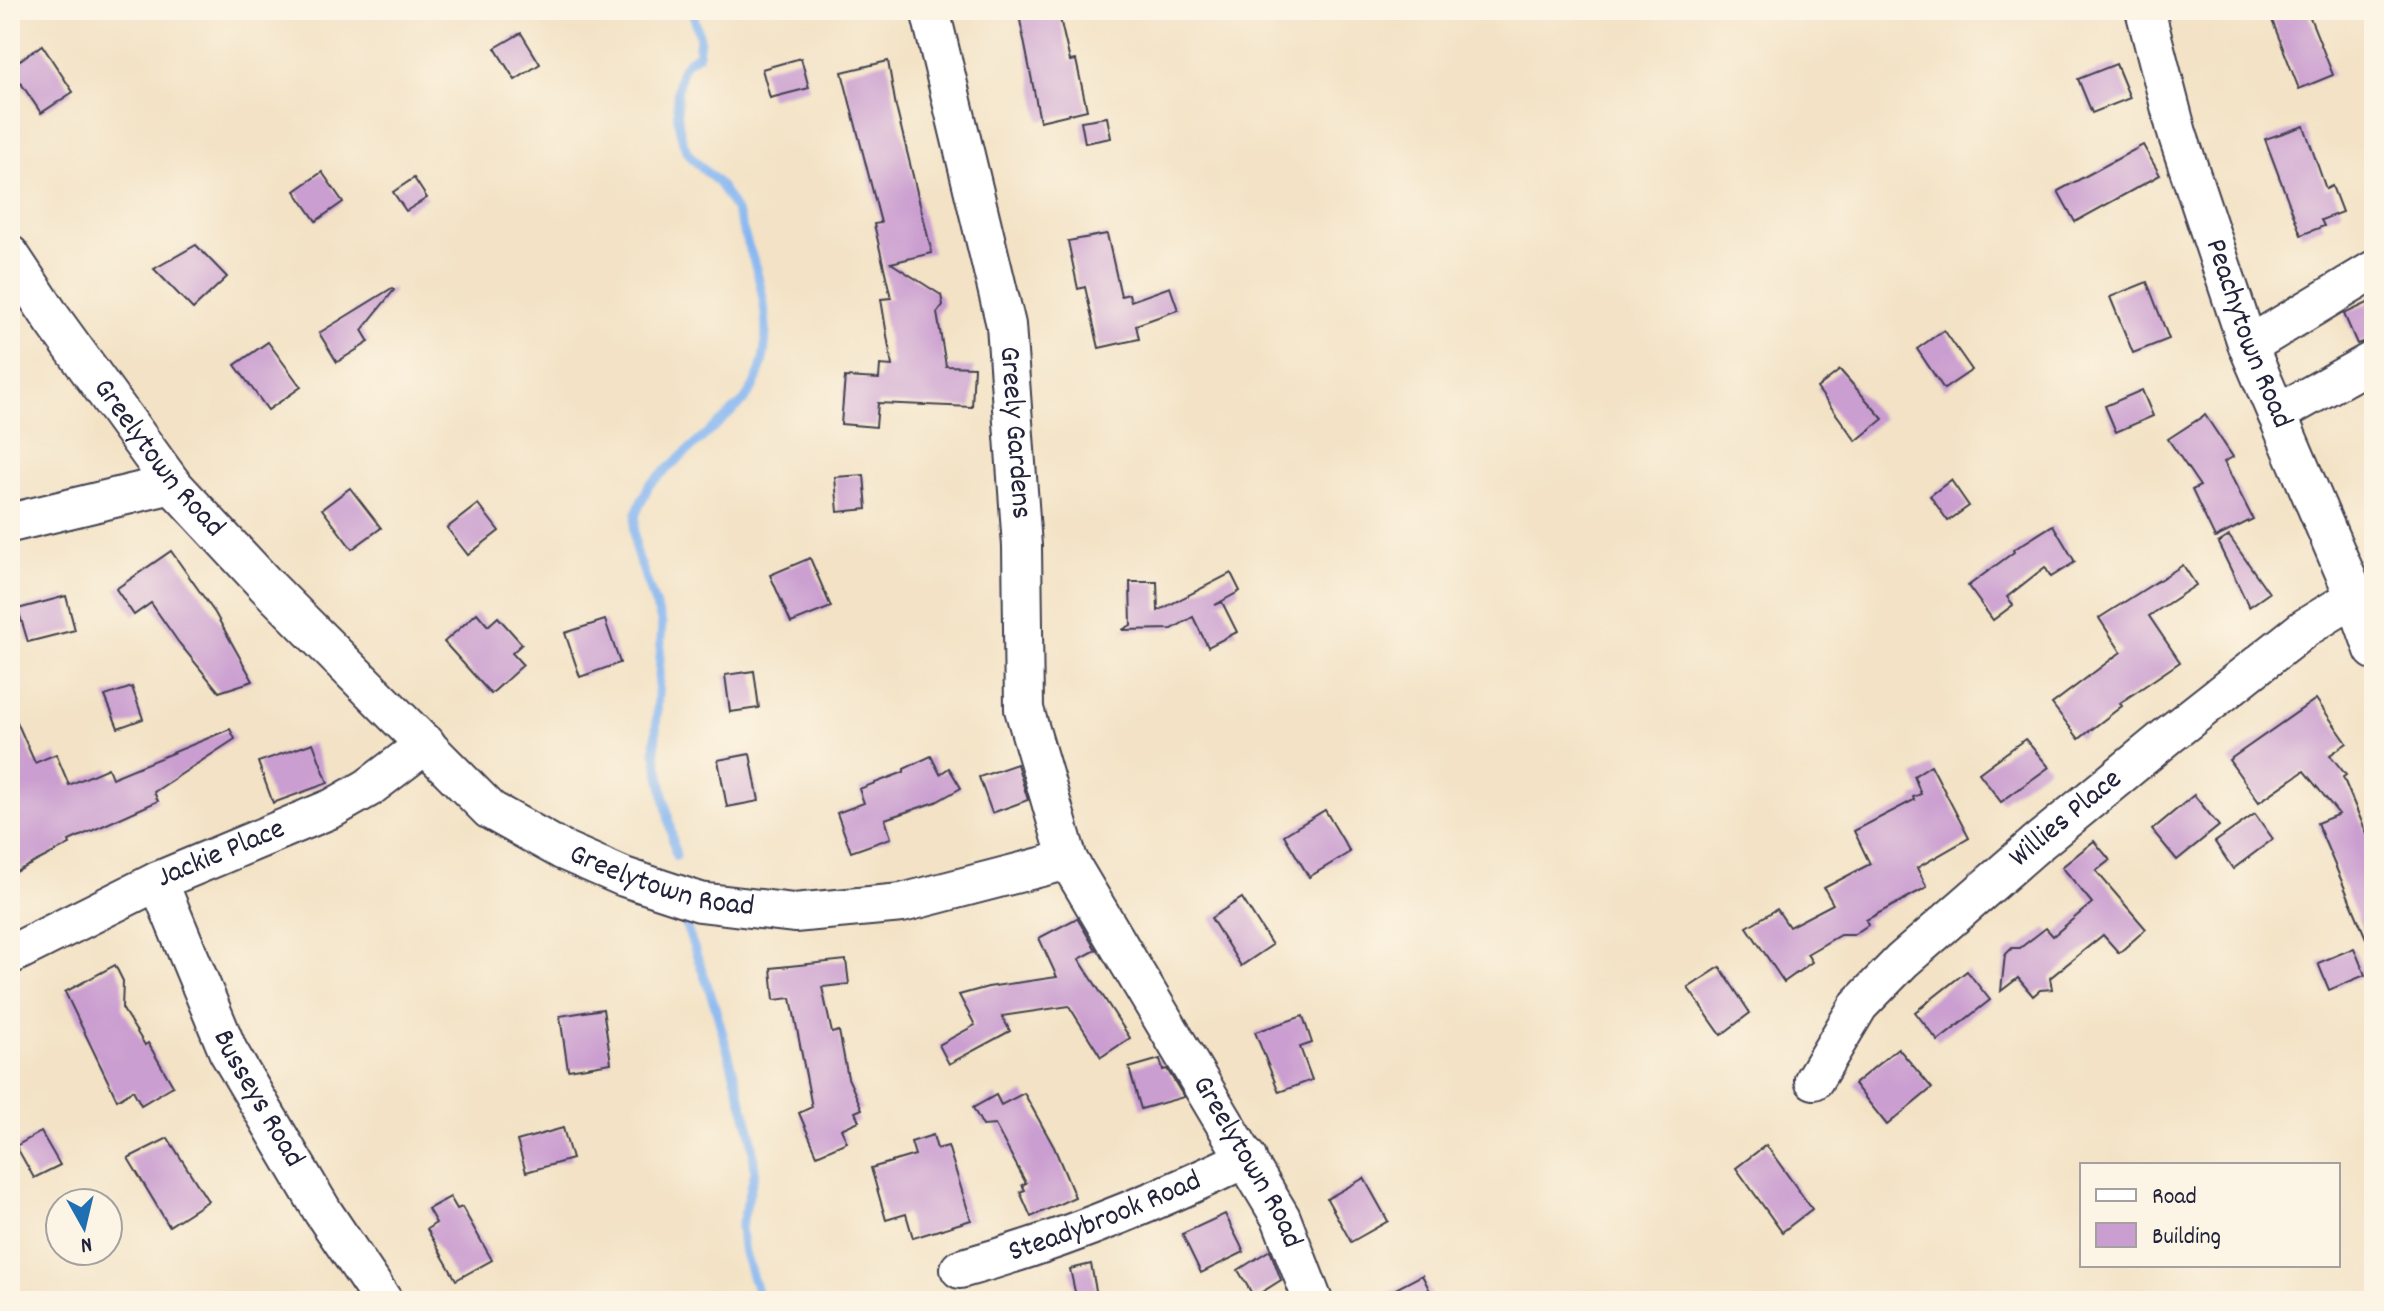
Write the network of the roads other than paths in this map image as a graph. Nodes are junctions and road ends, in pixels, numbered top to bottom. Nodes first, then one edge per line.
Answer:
1 (930, 10) edge
2 (2145, 10) edge
3 (10, 255) edge
4 (2374, 270) edge
5 (2248, 346) junction
6 (2374, 360) edge
7 (2277, 414) junction
8 (172, 484) junction
9 (10, 523) edge
10 (2355, 597) junction
11 (2374, 650) edge
12 (426, 744) junction
13 (1068, 860) junction
14 (158, 881) junction
15 (10, 955) edge
16 (1814, 1080) dead end
17 (1247, 1158) junction
18 (960, 1269) dead end
19 (383, 1301) edge
20 (1313, 1301) edge

1 - 13 street, Greely Gardens
2 - 5 street, Peachytown Road
3 - 8 street, Greelytown Road
4 - 5 street
5 - 7 street, Peachytown Road
6 - 7 street
7 - 10 street, Peachytown Road
8 - 9 street
8 - 12 street, Greelytown Road
10 - 11 street, Peachytown Road
10 - 16 street, Willies Place
12 - 13 street, Greelytown Road
12 - 14 street, Jackie Place
13 - 17 street, Greelytown Road
14 - 15 street, Jackie Place
14 - 19 street, Busseys Road
17 - 18 street, Steadybrook Road
17 - 20 street, Greelytown Road

